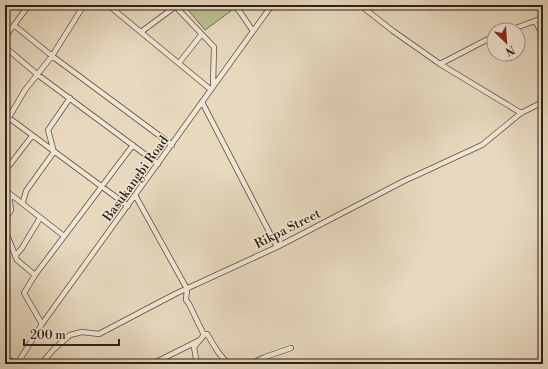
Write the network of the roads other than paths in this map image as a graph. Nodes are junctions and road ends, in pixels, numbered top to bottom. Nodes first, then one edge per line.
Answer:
1 (29, 5) edge
2 (84, 5) edge
3 (108, 5) edge
4 (233, 5) edge
5 (272, 5) edge
6 (360, 5) edge
7 (175, 6) edge
8 (543, 18) edge
9 (535, 21) junction
10 (526, 24) edge
11 (15, 26) junction
12 (253, 31) junction
13 (140, 32) junction
14 (201, 35) junction
15 (543, 35) edge
16 (5, 37) edge
17 (486, 40) edge
18 (5, 47) edge
19 (52, 56) junction
20 (179, 63) junction
21 (440, 64) junction
22 (38, 75) junction
23 (212, 87) junction
24 (70, 98) junction
25 (202, 102) junction
26 (543, 102) edge
27 (521, 113) junction
28 (7, 117) edge
29 (5, 124) edge
30 (32, 136) junction
31 (133, 145) junction
32 (172, 145) junction
33 (54, 152) junction
34 (158, 164) junction
35 (5, 171) edge
36 (101, 186) junction
37 (5, 190) edge
38 (9, 194) junction
39 (135, 196) junction
40 (23, 202) junction
41 (128, 206) junction
42 (40, 218) junction
43 (5, 220) edge
44 (5, 230) edge
45 (64, 236) junction
46 (277, 247) junction
47 (15, 256) junction
48 (35, 275) junction
49 (187, 289) junction
50 (42, 324) junction
51 (204, 335) junction
52 (198, 341) junction
53 (291, 348) dead end
54 (5, 360) edge
55 (16, 364) edge
56 (41, 364) edge
57 (152, 364) edge
58 (197, 364) edge
59 (228, 364) edge
60 (250, 364) edge

1 - 11 street
2 - 19 street
3 - 13 street
4 - 12 street
5 - 12 street, Basukangbi Road
6 - 21 street
7 - 13 street
7 - 14 street
8 - 9 street
9 - 10 street
9 - 15 street
11 - 16 street
11 - 19 street
12 - 23 street, Basukangbi Road
13 - 20 street
14 - 20 street
14 - 23 street
17 - 21 street
18 - 22 street
19 - 22 street
19 - 32 street
20 - 23 street
21 - 27 street
22 - 24 street
22 - 28 street
23 - 25 street, Basukangbi Road
24 - 31 street
24 - 33 street
25 - 32 street, Basukangbi Road
25 - 46 street
26 - 27 street, Rikpa Street
27 - 46 street, Rikpa Street
28 - 29 street
28 - 30 street
30 - 33 street
30 - 35 street
31 - 34 street
31 - 36 street
32 - 34 street, Basukangbi Road
33 - 36 street
33 - 40 street
34 - 39 street, Basukangbi Road
36 - 41 street
36 - 45 street
37 - 38 street
38 - 40 street
38 - 43 street
39 - 41 street, Basukangbi Road
39 - 49 street
40 - 42 street
41 - 50 street, Basukangbi Road
42 - 45 street
42 - 47 street
44 - 47 street
45 - 48 street
46 - 49 street, Rikpa Street
47 - 48 street
48 - 50 street
49 - 51 street
49 - 56 street, Rikpa Street
50 - 55 street, Basukangbi Road
51 - 52 street
51 - 59 street
52 - 57 street
52 - 58 street
53 - 60 street
54 - 55 main road

